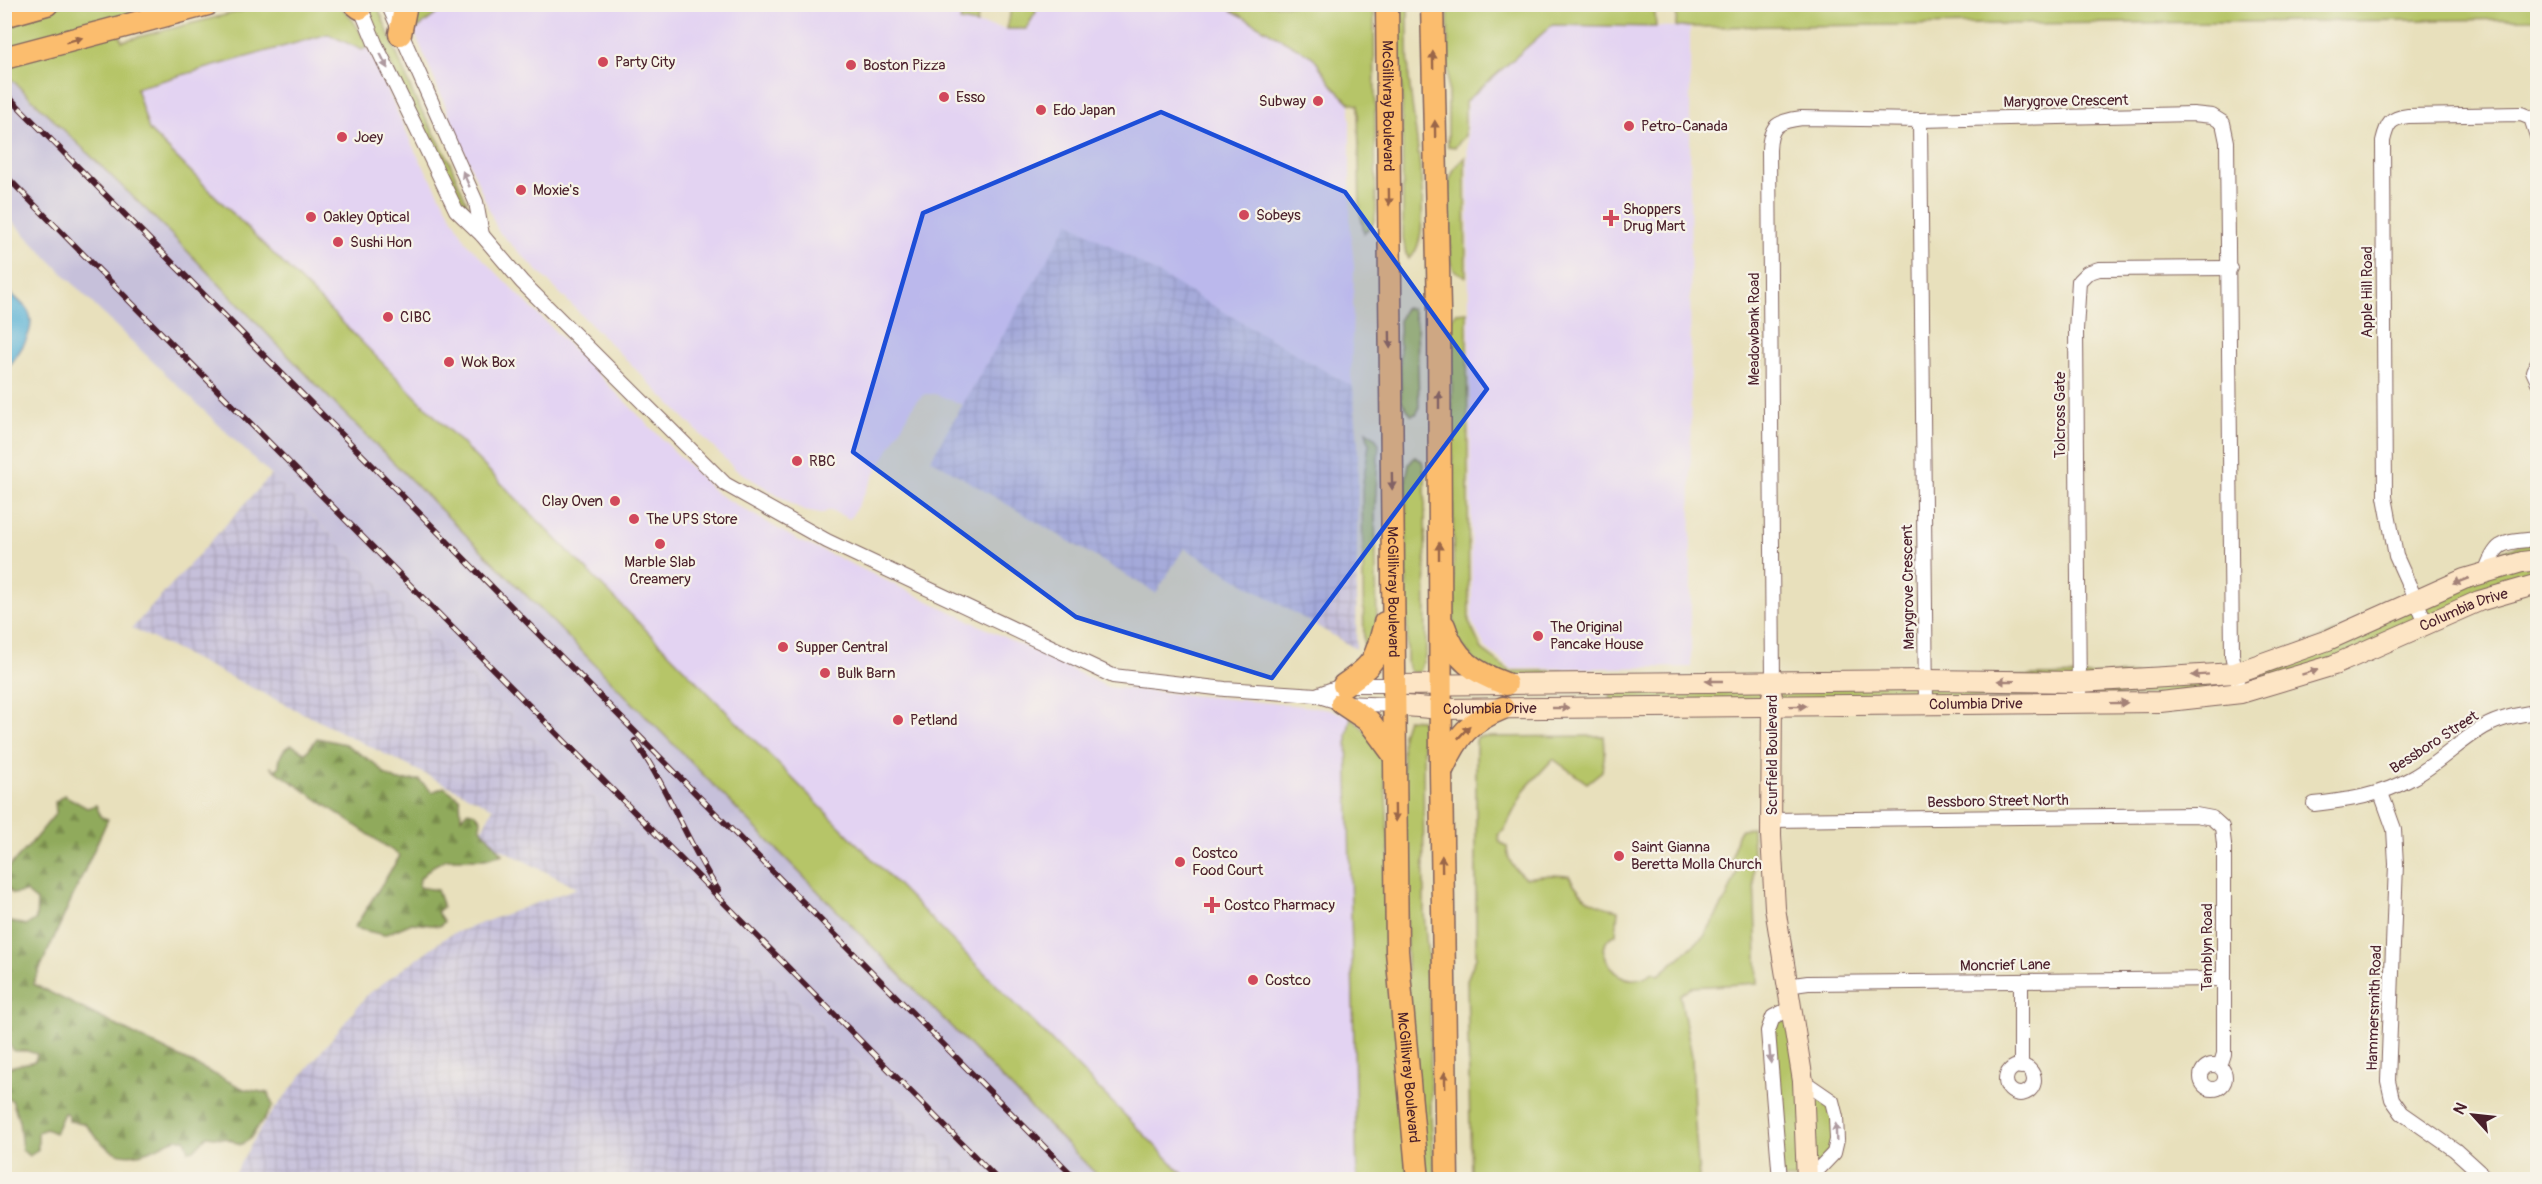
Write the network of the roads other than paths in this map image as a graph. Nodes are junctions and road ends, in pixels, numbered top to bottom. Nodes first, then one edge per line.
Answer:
1 (47, 4) edge
2 (208, 4) edge
3 (388, 4) edge
4 (406, 4) edge
5 (1387, 4) edge
6 (358, 6) edge
7 (1435, 11) edge
8 (4, 16) edge
9 (400, 34) junction
10 (4, 58) edge
11 (1920, 120) junction
12 (2538, 139) edge
13 (482, 235) junction
14 (2230, 268) junction
15 (2538, 362) edge
16 (2538, 382) edge
17 (2538, 539) edge
18 (2538, 560) edge
19 (2485, 573) junction
20 (2538, 584) edge
21 (1393, 592) junction
22 (2416, 599) junction
23 (1439, 610) junction
24 (2426, 623) junction
25 (2235, 673) junction
26 (1926, 680) junction
27 (1773, 681) junction
28 (2079, 682) junction
29 (1506, 684) junction
30 (1442, 685) junction
31 (2241, 693) junction
32 (1343, 694) junction
33 (1394, 695) junction
34 (2079, 703) junction
35 (1926, 705) junction
36 (1772, 707) junction
37 (1503, 708) junction
38 (1442, 709) junction
39 (2538, 712) edge
40 (1394, 755) junction
41 (1441, 772) junction
42 (2381, 794) junction
43 (2314, 804) dead end
44 (1771, 820) junction
45 (2222, 826) joint
46 (2224, 979) junction
47 (2020, 982) junction
48 (1787, 986) junction
49 (1791, 1008) junction
50 (2220, 1066) dead end
51 (2021, 1067) dead end
52 (1803, 1081) junction
53 (1418, 1179) edge
54 (1447, 1179) edge
55 (1780, 1179) edge
56 (1808, 1179) edge
57 (2487, 1179) edge

1 - 8 main road
10 -> 2 main road
3 - 9 street
4 - 9 main road
5 -> 21 main road, McGillivray Boulevard
6 -> 13 street
23 -> 7 main road
13 -> 9 street
11 - 14 street, Marygrove Crescent
11 - 26 street, Marygrove Crescent
11 - 27 street, Meadowbank Road
12 - 22 street, Apple Hill Road
13 - 32 street
14 - 25 street, Marygrove Crescent
14 - 28 street, Tolcross Gate
15 - 16 street
17 - 19 street, Columbia Drive
18 - 19 street, Columbia Drive
19 -> 22 street, Columbia Drive
20 - 24 street, Columbia Drive
21 - 32 main road
21 - 33 main road, McGillivray Boulevard
22 - 24 street, Apple Hill Road
22 - 25 street, Columbia Drive
23 - 29 main road
23 - 30 main road
31 -> 24 street, Columbia Drive
25 -> 28 street, Columbia Drive
25 - 31 street, Marygrove Crescent
26 - 27 street, Columbia Drive
28 -> 26 street, Columbia Drive
26 - 35 street, Marygrove Crescent
27 -> 29 street, Columbia Drive
27 - 36 street, Scurfield Boulevard
28 - 34 street, Tolcross Gate
29 - 30 street, Columbia Drive
30 - 33 street, Columbia Drive
30 - 38 main road
34 -> 31 street, Columbia Drive
32 - 33 street
32 - 33 street
32 - 40 main road
33 - 38 street, Columbia Drive
33 - 40 main road, McGillivray Boulevard
34 - 35 street, Columbia Drive
36 -> 35 street, Columbia Drive
37 -> 36 street, Columbia Drive
36 - 44 street, Scurfield Boulevard
37 - 38 street, Columbia Drive
41 -> 37 main road
38 - 41 main road
39 - 42 street, Bessboro Street
40 -> 53 main road, McGillivray Boulevard
54 -> 41 main road
42 - 43 street, Bessboro Street
42 - 57 street, Hammersmith Road
44 - 45 street, Bessboro Street North
44 - 48 street, Scurfield Boulevard
45 - 46 street, Tamblyn Road
46 - 47 street, Moncrief Lane
46 - 50 street, Tamblyn Road
47 - 48 street, Moncrief Lane
47 - 51 street
48 - 49 street, Scurfield Boulevard
49 - 52 street, Scurfield Boulevard
49 -> 55 street
52 - 56 street, Scurfield Boulevard
56 -> 52 street, Scurfield Boulevard

